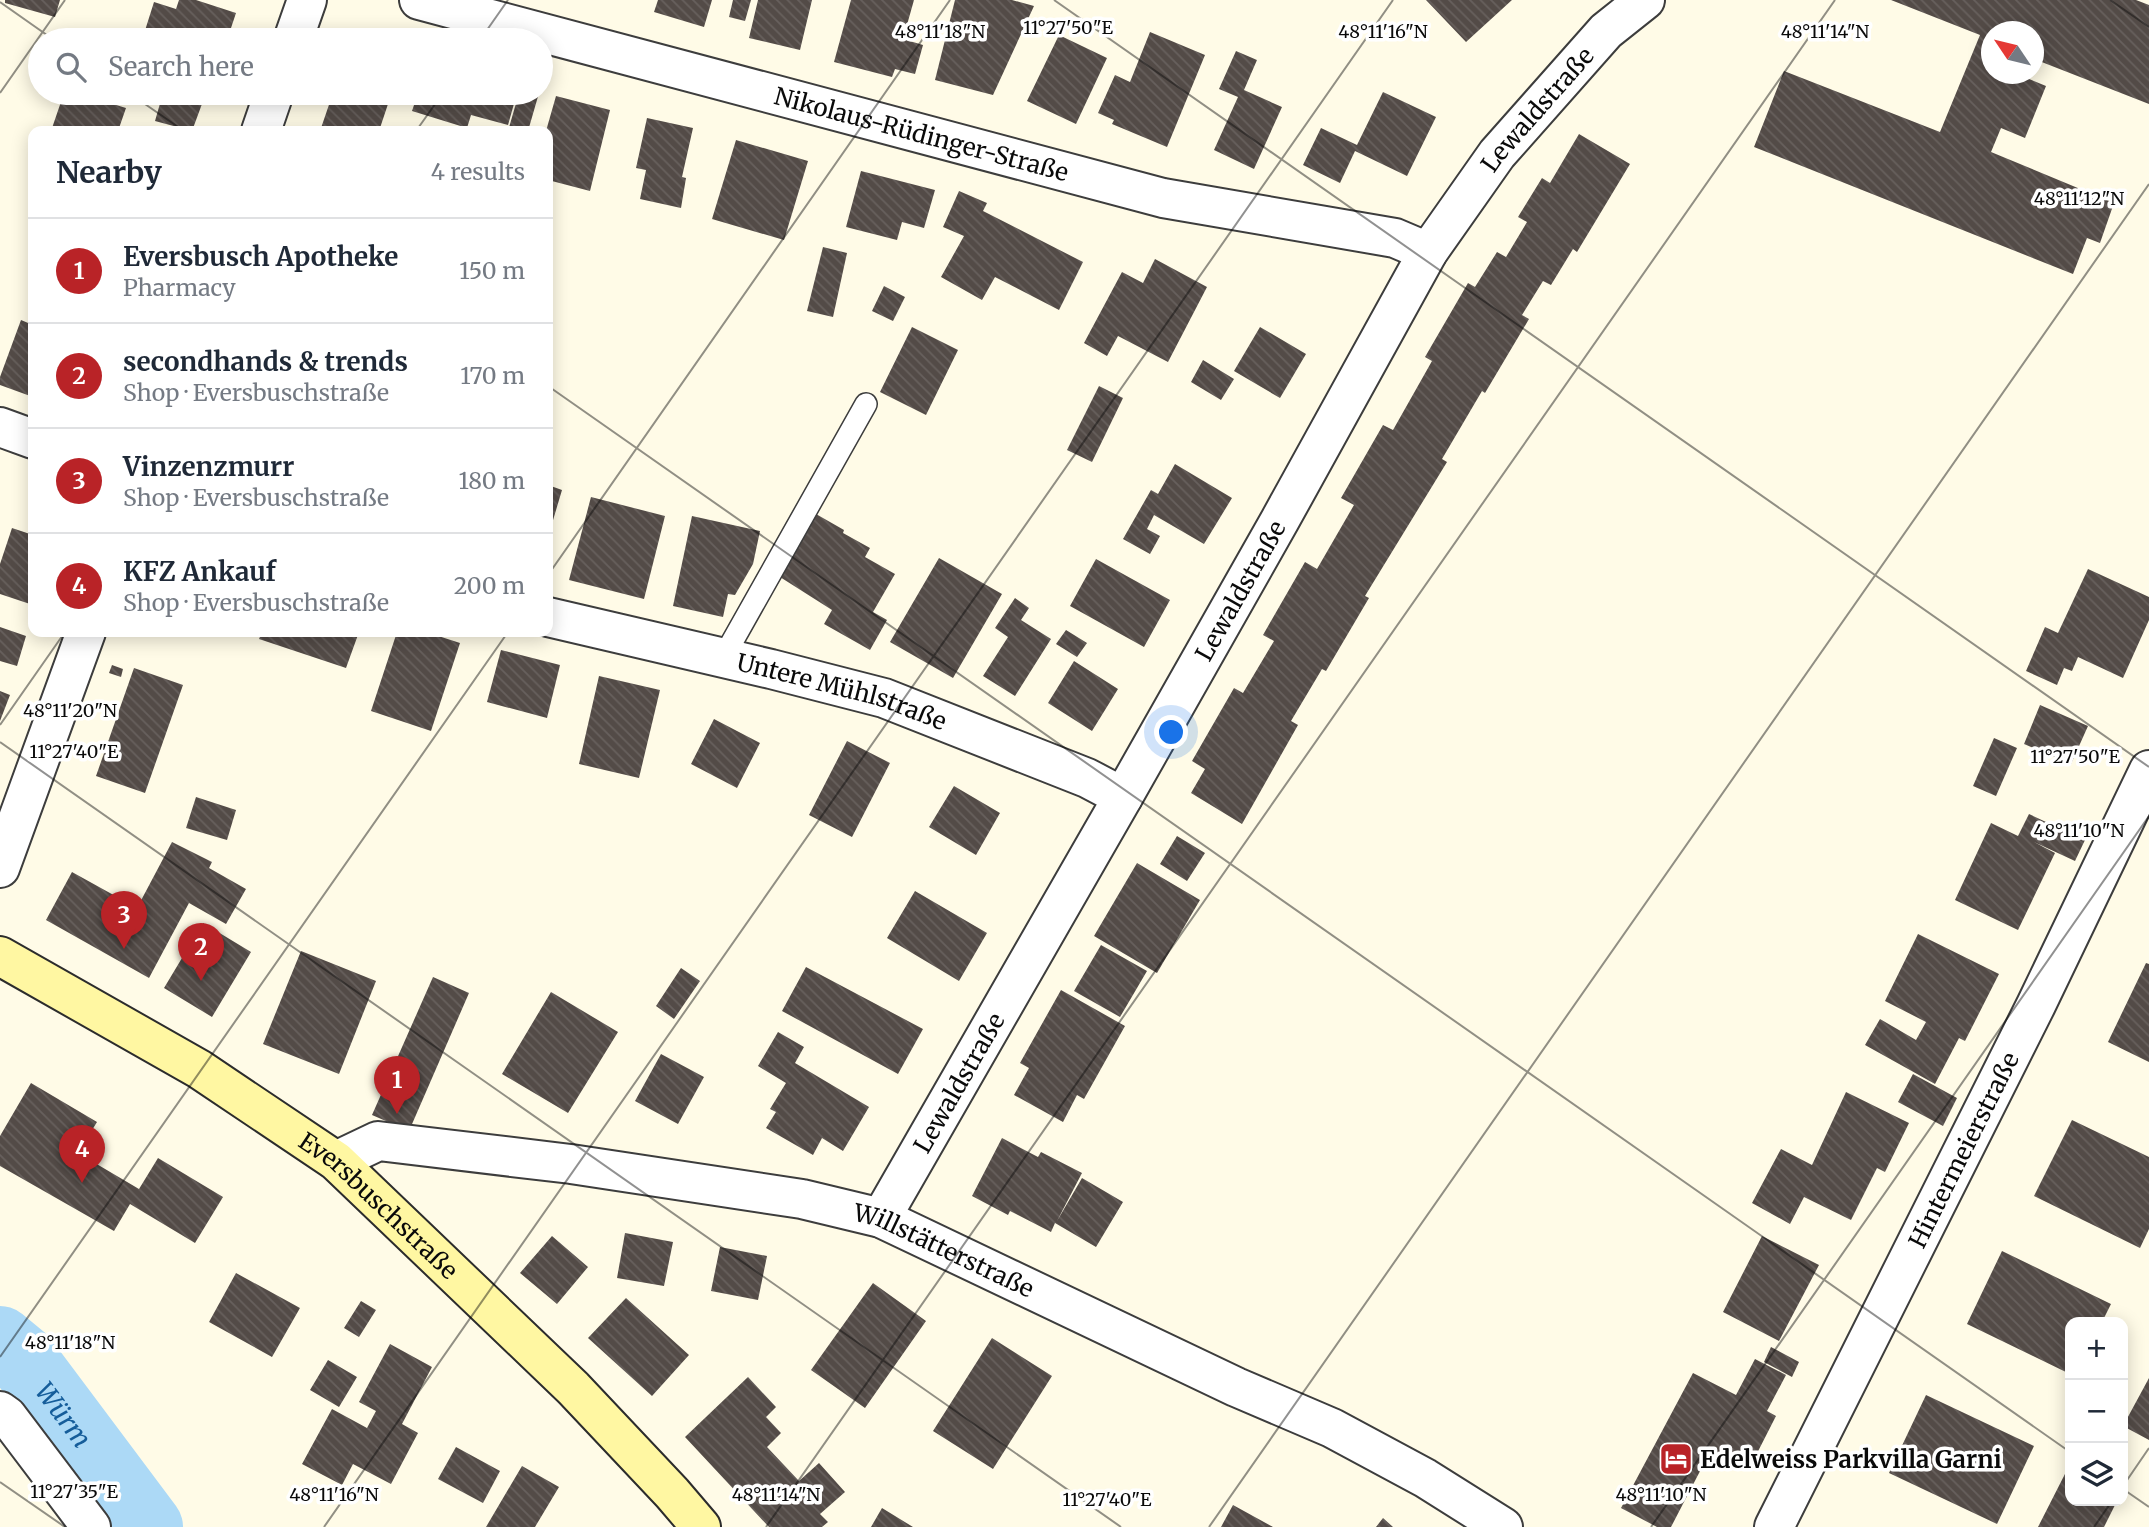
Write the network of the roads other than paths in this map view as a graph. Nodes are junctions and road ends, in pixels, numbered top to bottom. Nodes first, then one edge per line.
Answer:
1 (307, 0) edge
2 (419, 0) edge
3 (1645, 0) edge
4 (297, 28) edge
5 (524, 28) edge
6 (553, 36) edge
7 (270, 105) edge
8 (263, 126) edge
9 (1427, 252) junction
10 (866, 404) dead end
11 (0, 427) edge
12 (28, 437) edge
13 (553, 618) edge
14 (84, 637) edge
15 (723, 658) junction
16 (2149, 770) edge
17 (1123, 797) junction
18 (0, 868) edge
19 (1, 960) edge
20 (336, 1161) junction
21 (881, 1218) junction
22 (0, 1411) edge
23 (91, 1527) edge
24 (701, 1527) edge
25 (1503, 1527) edge
26 (1774, 1527) edge

1 - 4 street
2 - 5 street, Nikolaus-Rüdinger-Straße
3 - 9 street, Lewaldstraße
6 - 9 street, Nikolaus-Rüdinger-Straße
7 - 8 street
9 - 17 street, Lewaldstraße
10 - 15 lane
11 - 12 street
13 - 15 street, Untere Mühlstraße
14 - 18 street
15 - 17 street, Untere Mühlstraße
16 - 26 street, Hintermeierstraße
17 - 21 street, Lewaldstraße
19 - 20 main road, Eversbuschstraße
20 - 21 street, Willstätterstraße
20 - 24 main road, Eversbuschstraße
21 - 25 street, Willstätterstraße
22 - 23 street

